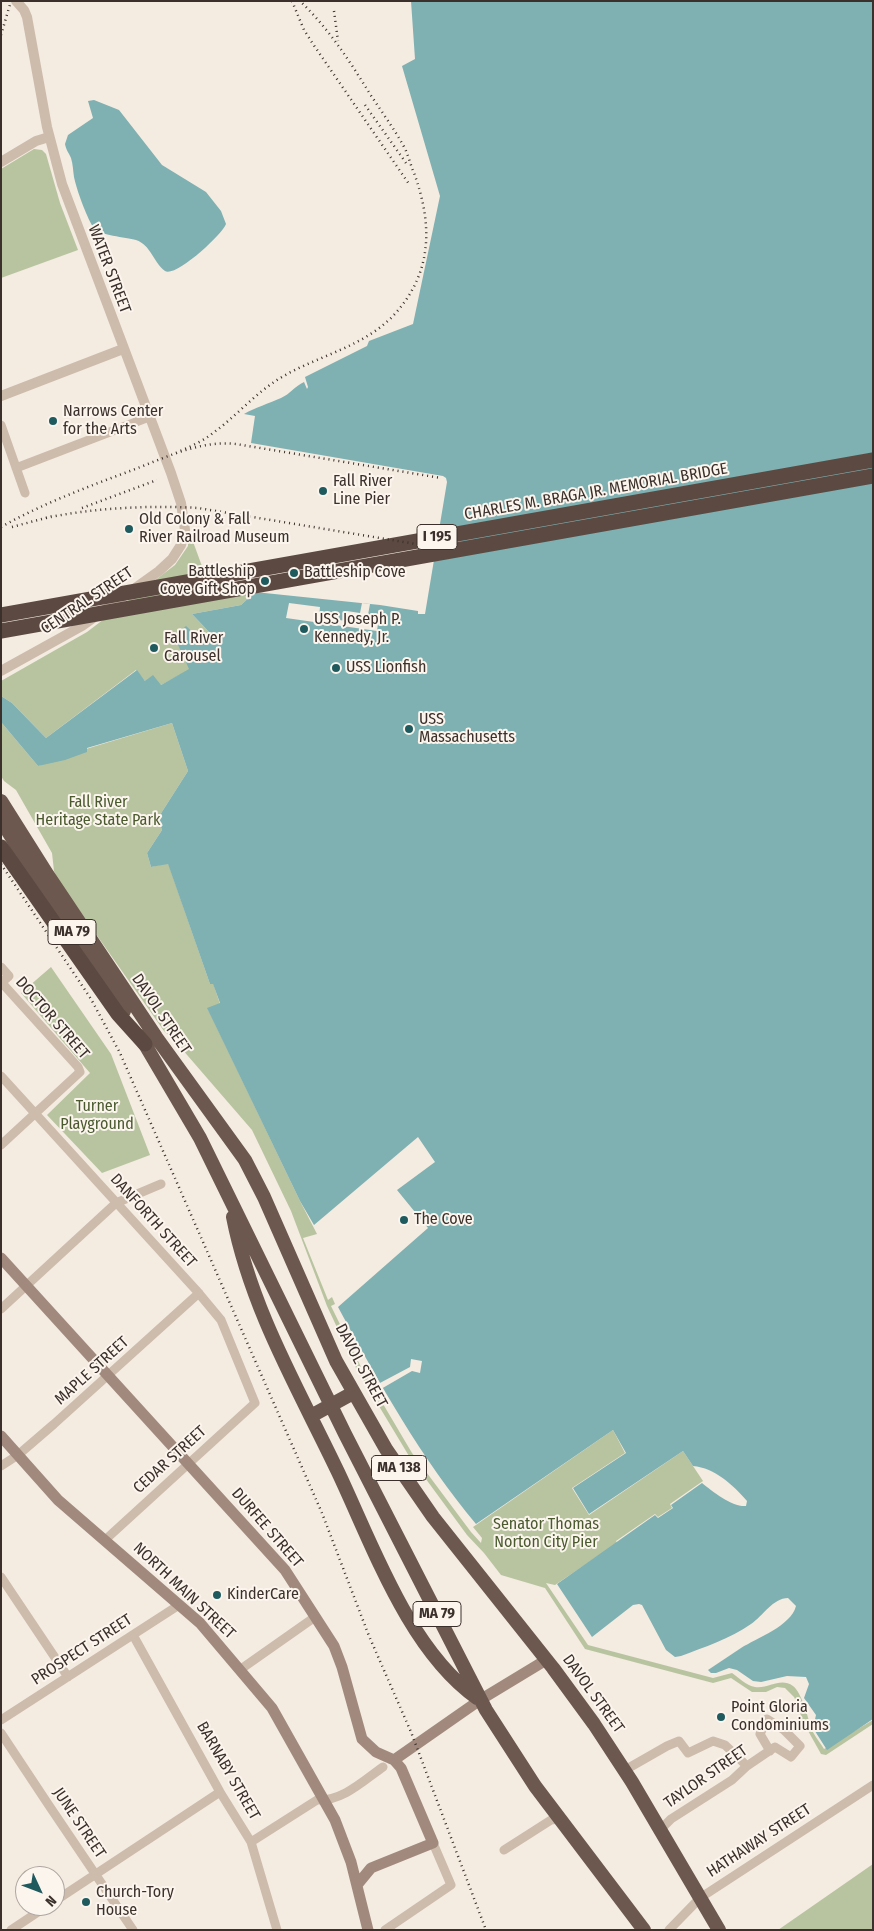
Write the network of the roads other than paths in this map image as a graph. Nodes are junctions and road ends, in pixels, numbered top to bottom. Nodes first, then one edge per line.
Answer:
1 (16, 1) edge
2 (49, 137) junction
3 (1, 162) edge
4 (123, 349) junction
5 (1, 396) edge
6 (149, 417) junction
7 (1, 425) edge
8 (873, 460) edge
9 (16, 468) junction
10 (873, 476) edge
11 (25, 493) dead end
12 (181, 545) joint
13 (1, 615) edge
14 (1, 630) edge
15 (1, 671) edge
16 (1, 801) edge
17 (1, 820) edge
18 (1, 847) edge
19 (1, 967) edge
20 (1, 983) edge
21 (119, 983) joint
22 (145, 1044) junction
23 (1, 1076) edge
24 (35, 1114) junction
25 (1, 1145) edge
26 (161, 1184) dead end
27 (230, 1199) junction
28 (116, 1203) junction
29 (1, 1258) edge
30 (26, 1286) junction
31 (199, 1293) junction
32 (1, 1308) edge
33 (109, 1376) junction
34 (353, 1393) junction
35 (255, 1403) joint
36 (311, 1416) junction
37 (1, 1436) edge
38 (18, 1455) junction
39 (188, 1464) junction
40 (1, 1466) edge
41 (105, 1540) junction
42 (1, 1577) edge
43 (179, 1605) junction
44 (315, 1617) junction
45 (133, 1635) junction
46 (546, 1660) junction
47 (241, 1669) junction
48 (68, 1677) junction
49 (480, 1700) junction
50 (1, 1720) edge
51 (1, 1732) edge
52 (770, 1751) junction
53 (394, 1760) junction
54 (747, 1766) junction
55 (383, 1767) dead end
56 (625, 1770) junction
57 (873, 1785) edge
58 (220, 1792) junction
59 (325, 1800) junction
60 (559, 1819) junction
61 (660, 1830) junction
62 (251, 1842) junction
63 (434, 1843) junction
64 (504, 1850) dead end
65 (351, 1862) junction
66 (371, 1868) junction
67 (95, 1873) junction
68 (357, 1886) junction
69 (65, 1894) edge
70 (700, 1898) junction
71 (32, 1916) edge
72 (11, 1930) edge
73 (133, 1930) edge
74 (277, 1930) edge
75 (368, 1930) edge
76 (385, 1930) edge
77 (644, 1930) edge
78 (669, 1930) edge
79 (719, 1930) edge

1 - 2 street, WATER STREET
2 - 3 street
2 - 4 street, WATER STREET
4 - 5 street
4 - 6 street, WATER STREET
6 - 9 street
6 - 12 street, WATER STREET
7 - 9 street
8 - 13 highway, CHARLES M. BRAGA JR. MEMORIAL BRIDGE / I 195
9 - 11 street
10 - 14 highway, CHARLES M. BRAGA JR. MEMORIAL BRIDGE / I 195
12 - 15 street, CENTRAL STREET
16 - 21 highway, DAVOL STREET / MA 79
17 - 22 highway, DAVOL STREET / MA 79
18 - 22 highway
19 - 20 street
20 - 24 street, DOCTOR STREET
21 - 34 highway, DAVOL STREET / MA 138
22 - 27 highway, DAVOL STREET
23 - 24 street, DANFORTH STREET
24 - 25 street
24 - 28 street, DANFORTH STREET
26 - 28 street
27 - 36 highway
27 - 49 highway, DAVOL STREET / MA 79
28 - 30 street
28 - 31 street, DANFORTH STREET
29 - 30 main road, DURFEE STREET
30 - 32 street
30 - 33 main road, DURFEE STREET
31 - 33 street, MAPLE STREET
31 - 35 street, DANFORTH STREET
33 - 38 street, MAPLE STREET
33 - 39 main road, DURFEE STREET
34 - 36 highway
34 - 46 highway, DAVOL STREET / MA 138
35 - 39 street, CEDAR STREET
36 - 49 highway
37 - 38 main road, NORTH MAIN STREET
38 - 40 street, MAPLE STREET
38 - 41 main road, NORTH MAIN STREET
39 - 41 street, CEDAR STREET
39 - 44 main road, DURFEE STREET
41 - 43 main road, NORTH MAIN STREET
42 - 48 street
43 - 45 street, PROSPECT STREET
43 - 47 main road, NORTH MAIN STREET
44 - 47 street
44 - 53 main road, DURFEE STREET
45 - 48 street, PROSPECT STREET
45 - 58 street, BARNABY STREET
46 - 49 main road
46 - 56 highway, DAVOL STREET / MA 138
47 - 59 main road, NORTH MAIN STREET
48 - 50 street, PROSPECT STREET
49 - 53 main road
49 - 60 highway, DAVOL STREET
51 - 67 street, JUNE STREET
52 - 52 street, TAYLOR STREET
52 - 54 street, TAYLOR STREET
53 - 63 main road
54 - 56 street
54 - 61 street, TAYLOR STREET
55 - 59 street
56 - 61 highway, DAVOL STREET / MA 138
57 - 70 street, HATHAWAY STREET
58 - 62 street, BARNABY STREET
58 - 67 street
59 - 62 street
59 - 65 main road, NORTH MAIN STREET
60 - 64 street
60 - 77 highway, DAVOL STREET
61 - 70 highway, DAVOL STREET / MA 138
62 - 74 street, BARNABY STREET
63 - 66 main road
63 - 76 street
65 - 66 main road
65 - 68 main road, NORTH MAIN STREET
66 - 68 main road
67 - 69 street
67 - 73 street, JUNE STREET
68 - 75 main road, NORTH MAIN STREET
70 - 78 street, HATHAWAY STREET
70 - 79 highway, DAVOL STREET / MA 138
71 - 72 street

